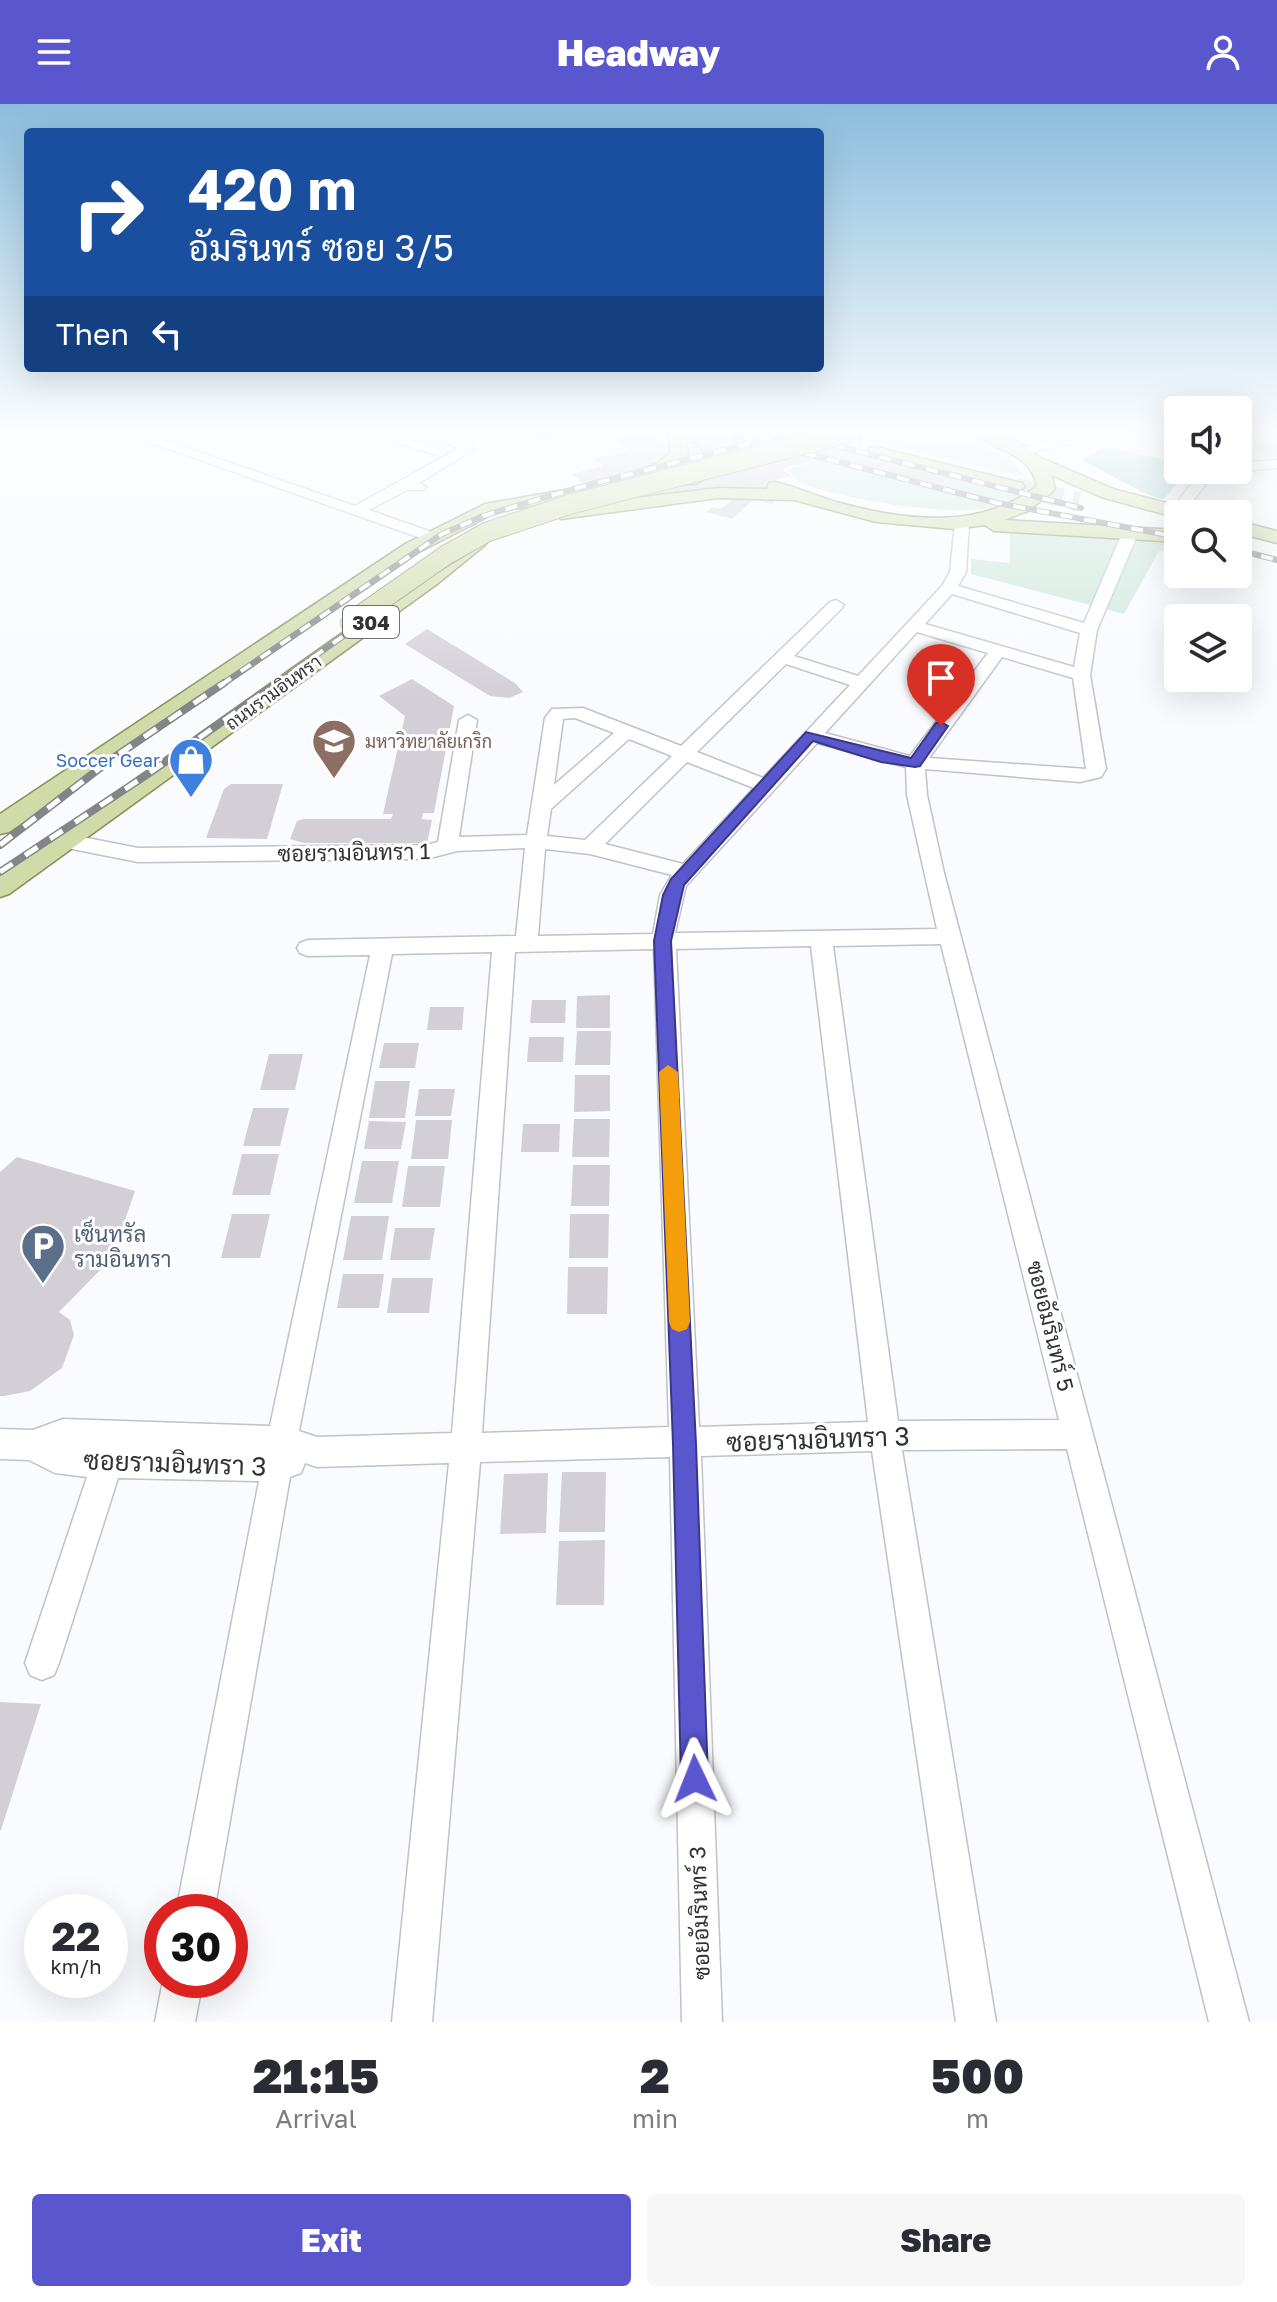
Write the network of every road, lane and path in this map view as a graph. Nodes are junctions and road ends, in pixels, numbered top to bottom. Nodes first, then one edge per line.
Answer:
1 (387, 522) edge
2 (464, 522) edge
3 (496, 522) edge
4 (518, 522) edge
5 (522, 522) edge
6 (949, 522) edge
7 (972, 522) edge
8 (1060, 522) tunnel mouth
9 (965, 523) junction
10 (1075, 528) junction
11 (1131, 531) junction
12 (1252, 532) edge
13 (1164, 535) edge
14 (1252, 536) edge
15 (432, 537) junction
16 (1275, 539) edge
17 (1252, 541) edge
18 (949, 588) junction
19 (836, 605) dead end
20 (342, 621) junction
21 (914, 626) junction
22 (1089, 630) junction
23 (997, 652) junction
24 (784, 658) junction
25 (1081, 675) junction
26 (861, 683) junction
27 (468, 720) dead end
28 (625, 733) junction
29 (811, 735) junction
30 (686, 755) junction
31 (915, 763) junction
32 (766, 786) junction
33 (541, 807) junction
34 (0, 826) edge
35 (67, 841) junction
36 (536, 841) junction
37 (590, 847) junction
38 (0, 848) edge
39 (447, 848) junction
40 (0, 865) edge
41 (687, 872) junction
42 (0, 888) edge
43 (952, 936) junction
44 (821, 938) junction
45 (663, 941) junction
46 (515, 945) junction
47 (308, 948) dead end
48 (382, 948) junction
49 (1079, 1434) junction
50 (885, 1436) junction
51 (0, 1444) edge
52 (685, 1444) junction
53 (112, 1449) junction
54 (466, 1449) junction
55 (280, 1454) junction
56 (42, 1663) dead end
57 (198, 1894) edge
58 (180, 1998) edge
59 (175, 2022) edge
60 (412, 2022) edge
61 (702, 2022) edge
62 (976, 2022) edge
63 (1229, 2022) edge

1 - 15 street
2 - 15 main road, ถนนรามอินทรา / 304
3 - 20 main road, ถนนรามอินทรา / 304, bridge
4 - 20 main road, ถนนรามอินทรา / 304, bridge
5 - 35 main road, ถนนรามอินทรา / 304
6 - 9 main road
7 - 9 main road
8 - 10 main road
9 - 10 main road
9 - 18 street, ซอยอัมรินทร์ 3
10 - 11 main road
11 - 13 main road
11 - 22 street
12 - 16 main road
14 - 16 main road
15 - 34 main road, ถนนรามอินทรา / 304
16 - 17 main road
18 - 21 street, ซอยอัมรินทร์ 3
18 - 22 street
19 - 24 street
20 - 38 main road, ถนนรามอินทรา / 304
20 - 40 main road, ถนนรามอินทรา / 304
21 - 23 street
21 - 26 street, ซอยอัมรินทร์ 3
22 - 25 street
23 - 25 street
23 - 31 street
24 - 26 street
24 - 30 street
25 - 31 street
26 - 29 street, ซอยอัมรินทร์ 3
27 - 39 street
28 - 30 street
28 - 33 street
28 - 33 street
29 - 31 street
29 - 32 street, ซอยอัมรินทร์ 3
30 - 32 street
30 - 37 street
31 - 43 street, ซอยอัมรินทร์ 5
32 - 41 street, ซอยอัมรินทร์ 3
33 - 36 street
35 - 39 street, ซอยรามอินทรา 1
35 - 42 main road, ถนนรามอินทรา / 304
36 - 37 street, ซอยรามอินทรา 1
36 - 39 street, ซอยรามอินทรา 1
36 - 46 street
37 - 41 street, ซอยรามอินทรา 1
41 - 45 street, ซอยอัมรินทร์ 3
43 - 44 street
43 - 49 street, ซอยอัมรินทร์ 5
44 - 45 street
44 - 50 street
45 - 46 street
45 - 52 street, ซอยอัมรินทร์ 3
46 - 48 street
46 - 54 street
47 - 48 street
48 - 55 street
49 - 50 street, ซอยรามอินทรา 3
49 - 63 street, ซอยอัมรินทร์ 5
50 - 52 street, ซอยรามอินทรา 3
50 - 62 street
51 - 53 street, ซอยรามอินทรา 3
52 - 54 street, ซอยรามอินทรา 3
52 - 61 street, ซอยอัมรินทร์ 3
53 - 55 street, ซอยรามอินทรา 3
53 - 56 street
54 - 55 street, ซอยรามอินทรา 3
54 - 60 street
55 - 57 street
58 - 59 street

